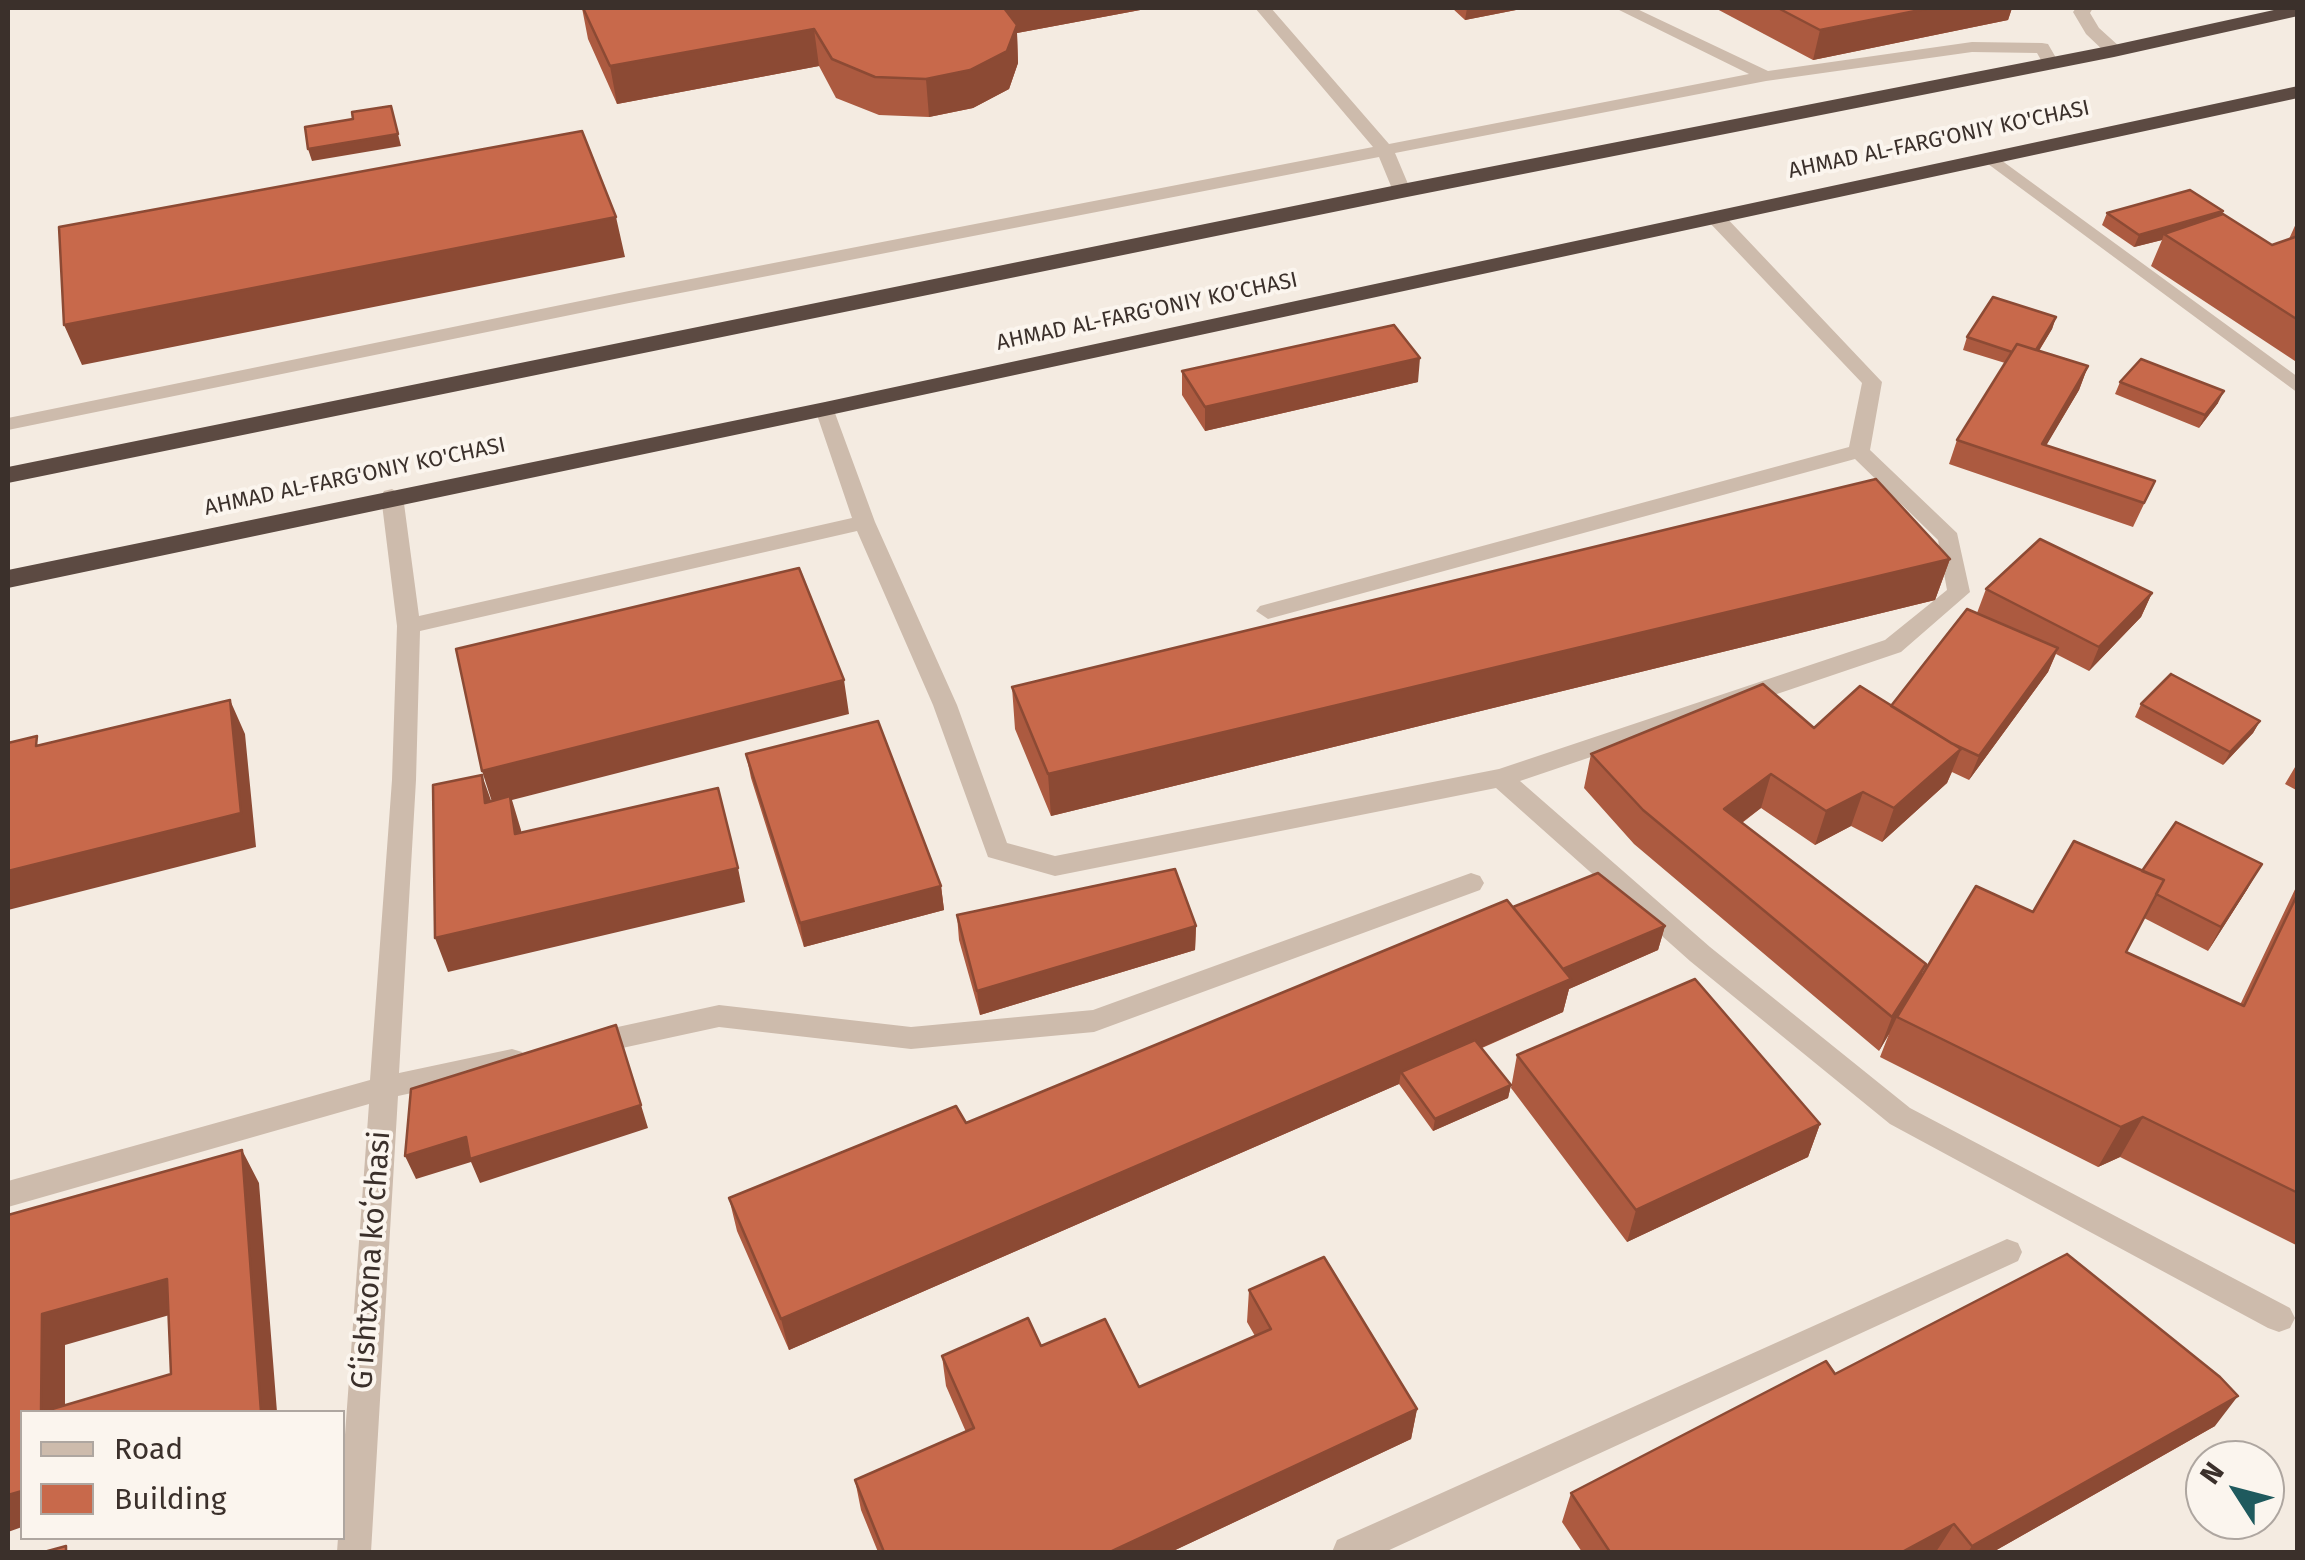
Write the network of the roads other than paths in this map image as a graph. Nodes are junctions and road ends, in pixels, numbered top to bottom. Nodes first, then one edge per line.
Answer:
1 (1289, 8) edge
2 (1623, 8) edge
3 (2084, 8) edge
4 (1265, 9) edge
5 (2295, 12) edge
6 (2114, 51) junction
7 (2050, 63) junction
8 (1766, 76) junction
9 (2298, 92) edge
10 (1385, 150) junction
11 (1990, 158) junction
12 (1402, 191) junction
13 (1715, 217) junction
14 (2298, 386) edge
15 (825, 410) junction
16 (8, 424) edge
17 (1858, 451) junction
18 (8, 475) edge
19 (392, 496) junction
20 (864, 522) junction
21 (8, 579) edge
22 (1268, 611) dead end
23 (409, 626) junction
24 (1501, 778) junction
25 (1471, 883) dead end
26 (570, 1048) edge
27 (532, 1056) edge
28 (383, 1088) junction
29 (8, 1194) edge
30 (2007, 1252) dead end
31 (2279, 1318) dead end
32 (354, 1552) edge
33 (1350, 1552) edge

1 - 4 street
2 - 8 street
3 - 6 street
4 - 10 street
5 - 6 highway
6 - 7 highway
7 - 8 street
7 - 12 highway
8 - 10 street
9 - 11 highway, AHMAD AL-FARG'ONIY KO'CHASI
10 - 12 street
10 - 16 street
11 - 13 highway, AHMAD AL-FARG'ONIY KO'CHASI
11 - 14 street
12 - 18 highway
13 - 15 highway, AHMAD AL-FARG'ONIY KO'CHASI
13 - 17 street
15 - 19 highway, AHMAD AL-FARG'ONIY KO'CHASI
15 - 20 street
17 - 22 street
17 - 24 street
19 - 21 highway, AHMAD AL-FARG'ONIY KO'CHASI
19 - 23 street, Gʻishtxona koʻchasi
20 - 23 street
20 - 24 street
23 - 28 street, Gʻishtxona koʻchasi
24 - 31 street
25 - 26 street
27 - 28 street
28 - 29 street
28 - 32 street, Gʻishtxona koʻchasi
30 - 33 street

